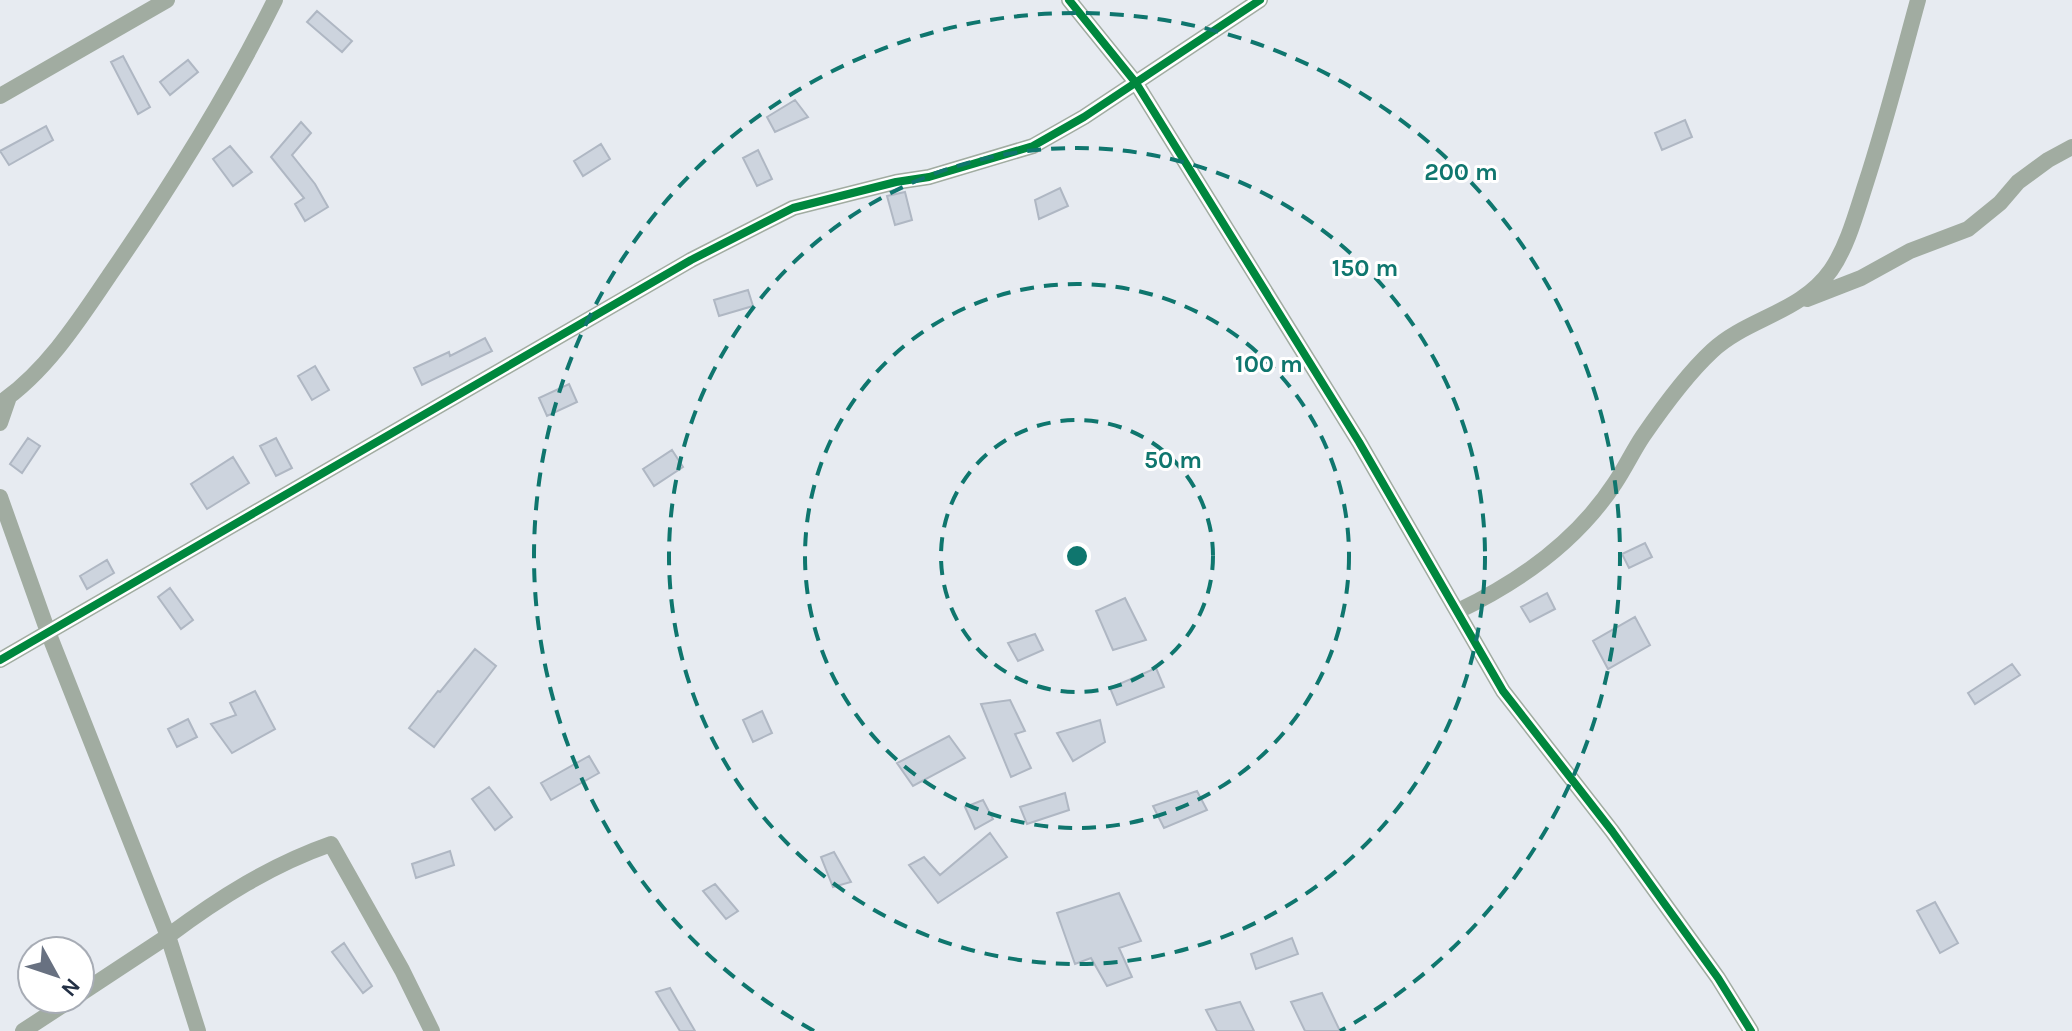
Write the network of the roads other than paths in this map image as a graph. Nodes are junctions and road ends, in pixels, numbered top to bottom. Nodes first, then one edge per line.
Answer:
1 (167, 0) edge
2 (275, 0) edge
3 (1069, 0) edge
4 (1260, 0) edge
5 (1918, 0) edge
6 (1136, 83) junction
7 (0, 96) edge
8 (2072, 147) edge
9 (1798, 303) junction
10 (5, 400) edge
11 (0, 423) edge
12 (0, 497) edge
13 (1458, 611) junction
14 (48, 632) junction
15 (0, 660) edge
16 (168, 936) junction
17 (96, 983) edge
18 (48, 1015) edge
19 (23, 1031) edge
20 (198, 1031) edge
21 (432, 1031) edge
22 (1751, 1031) edge

1 - 7 street
2 - 10 street
3 - 6 street
4 - 6 street
5 - 9 street
6 - 13 street
6 - 14 street
8 - 9 street
9 - 13 street
10 - 11 street
12 - 14 street
13 - 22 street
14 - 15 street
14 - 16 street
16 - 17 street
16 - 20 street
16 - 21 street
18 - 19 street

